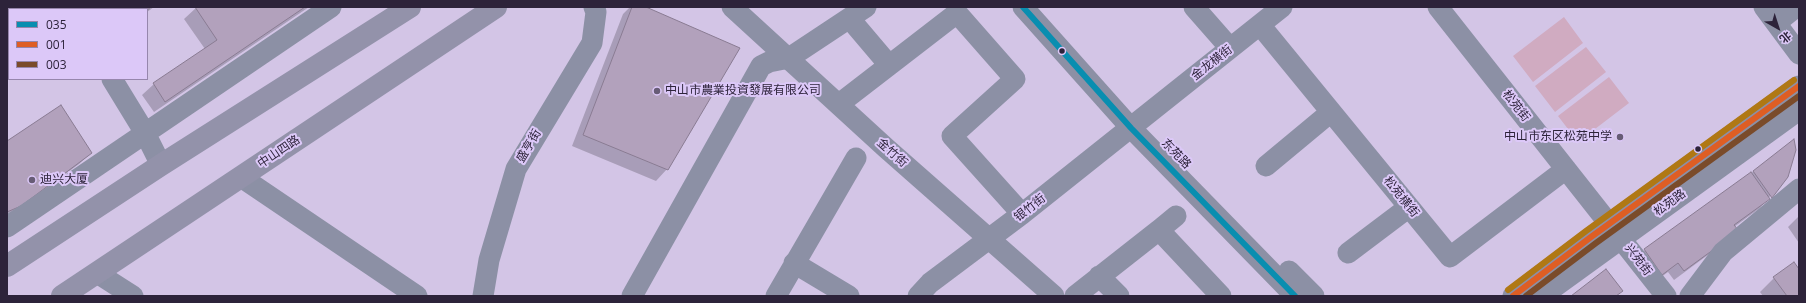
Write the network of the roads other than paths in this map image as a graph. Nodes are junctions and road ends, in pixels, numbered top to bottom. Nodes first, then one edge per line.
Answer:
1 (330, 7) edge
2 (410, 7) edge
3 (496, 7) edge
4 (594, 7) edge
5 (732, 7) edge
6 (1023, 7) edge
7 (1043, 7) edge
8 (1194, 7) edge
9 (1282, 7) edge
10 (1438, 7) edge
11 (1796, 7) edge
12 (858, 13) edge
13 (1770, 15) edge
14 (1260, 25) junction
15 (1230, 48) junction
16 (1799, 54) edge
17 (789, 58) junction
18 (889, 65) junction
19 (113, 80) edge
20 (1799, 86) edge
21 (838, 104) junction
22 (1799, 110) edge
23 (1331, 112) junction
24 (1136, 123) junction
25 (145, 133) junction
26 (856, 158) dead end
27 (161, 165) junction
28 (1266, 166) dead end
29 (1566, 170) junction
30 (241, 177) junction
31 (1799, 189) edge
32 (1409, 207) junction
33 (1022, 214) junction
34 (1176, 216) dead end
35 (7, 227) edge
36 (1159, 230) junction
37 (1616, 231) junction
38 (989, 238) junction
39 (1348, 253) dead end
40 (794, 263) junction
41 (7, 266) edge
42 (97, 273) junction
43 (1099, 276) junction
44 (62, 296) edge
45 (133, 296) edge
46 (417, 296) edge
47 (483, 296) edge
48 (632, 296) edge
49 (776, 296) edge
50 (849, 296) edge
51 (918, 296) edge
52 (1054, 296) edge
53 (1075, 296) edge
54 (1119, 296) edge
55 (1221, 296) edge
56 (1295, 296) edge
57 (1314, 296) edge
58 (1513, 296) edge
59 (1542, 296) edge
60 (1666, 296) edge
61 (1690, 296) edge

1 - 25 street
2 - 27 main road
3 - 30 main road, 中山四路
4 - 47 street, 盛亨街
5 - 17 street, 金竹街
6 - 24 street, 东苑路
7 - 24 street, 东苑路
8 - 15 street
9 - 14 street, 金龙横街
10 - 29 street, 松苑街
11 - 13 street
12 - 17 street
12 - 18 street
13 - 16 street
14 - 15 street, 金龙横街
14 - 23 street, 松苑横街
15 - 24 street, 金龙横街
17 - 21 street, 金竹街
17 - 48 street
18 - 21 street
18 - 33 street
19 - 25 street
20 - 37 street, 松苑路
21 - 38 street, 金竹街
22 - 37 street, 松苑路
23 - 28 street
23 - 32 street, 松苑横街
24 - 33 street, 银竹街
24 - 56 street, 东苑路
24 - 57 street, 东苑路
25 - 27 street
25 - 35 street
26 - 40 street
27 - 41 main road
29 - 32 street, 松苑横街
29 - 37 street, 松苑街
30 - 42 main road, 中山四路
30 - 46 street
31 - 61 street
32 - 39 street
33 - 38 street, 银竹街
34 - 36 street
36 - 43 street
36 - 55 street
37 - 58 street, 松苑路
37 - 59 street, 松苑路
37 - 60 street, 兴苑街
38 - 51 street, 银竹街
38 - 52 street, 金竹街
40 - 49 street
40 - 50 street
42 - 44 main road, 中山四路
42 - 45 street
43 - 53 street
43 - 54 street

